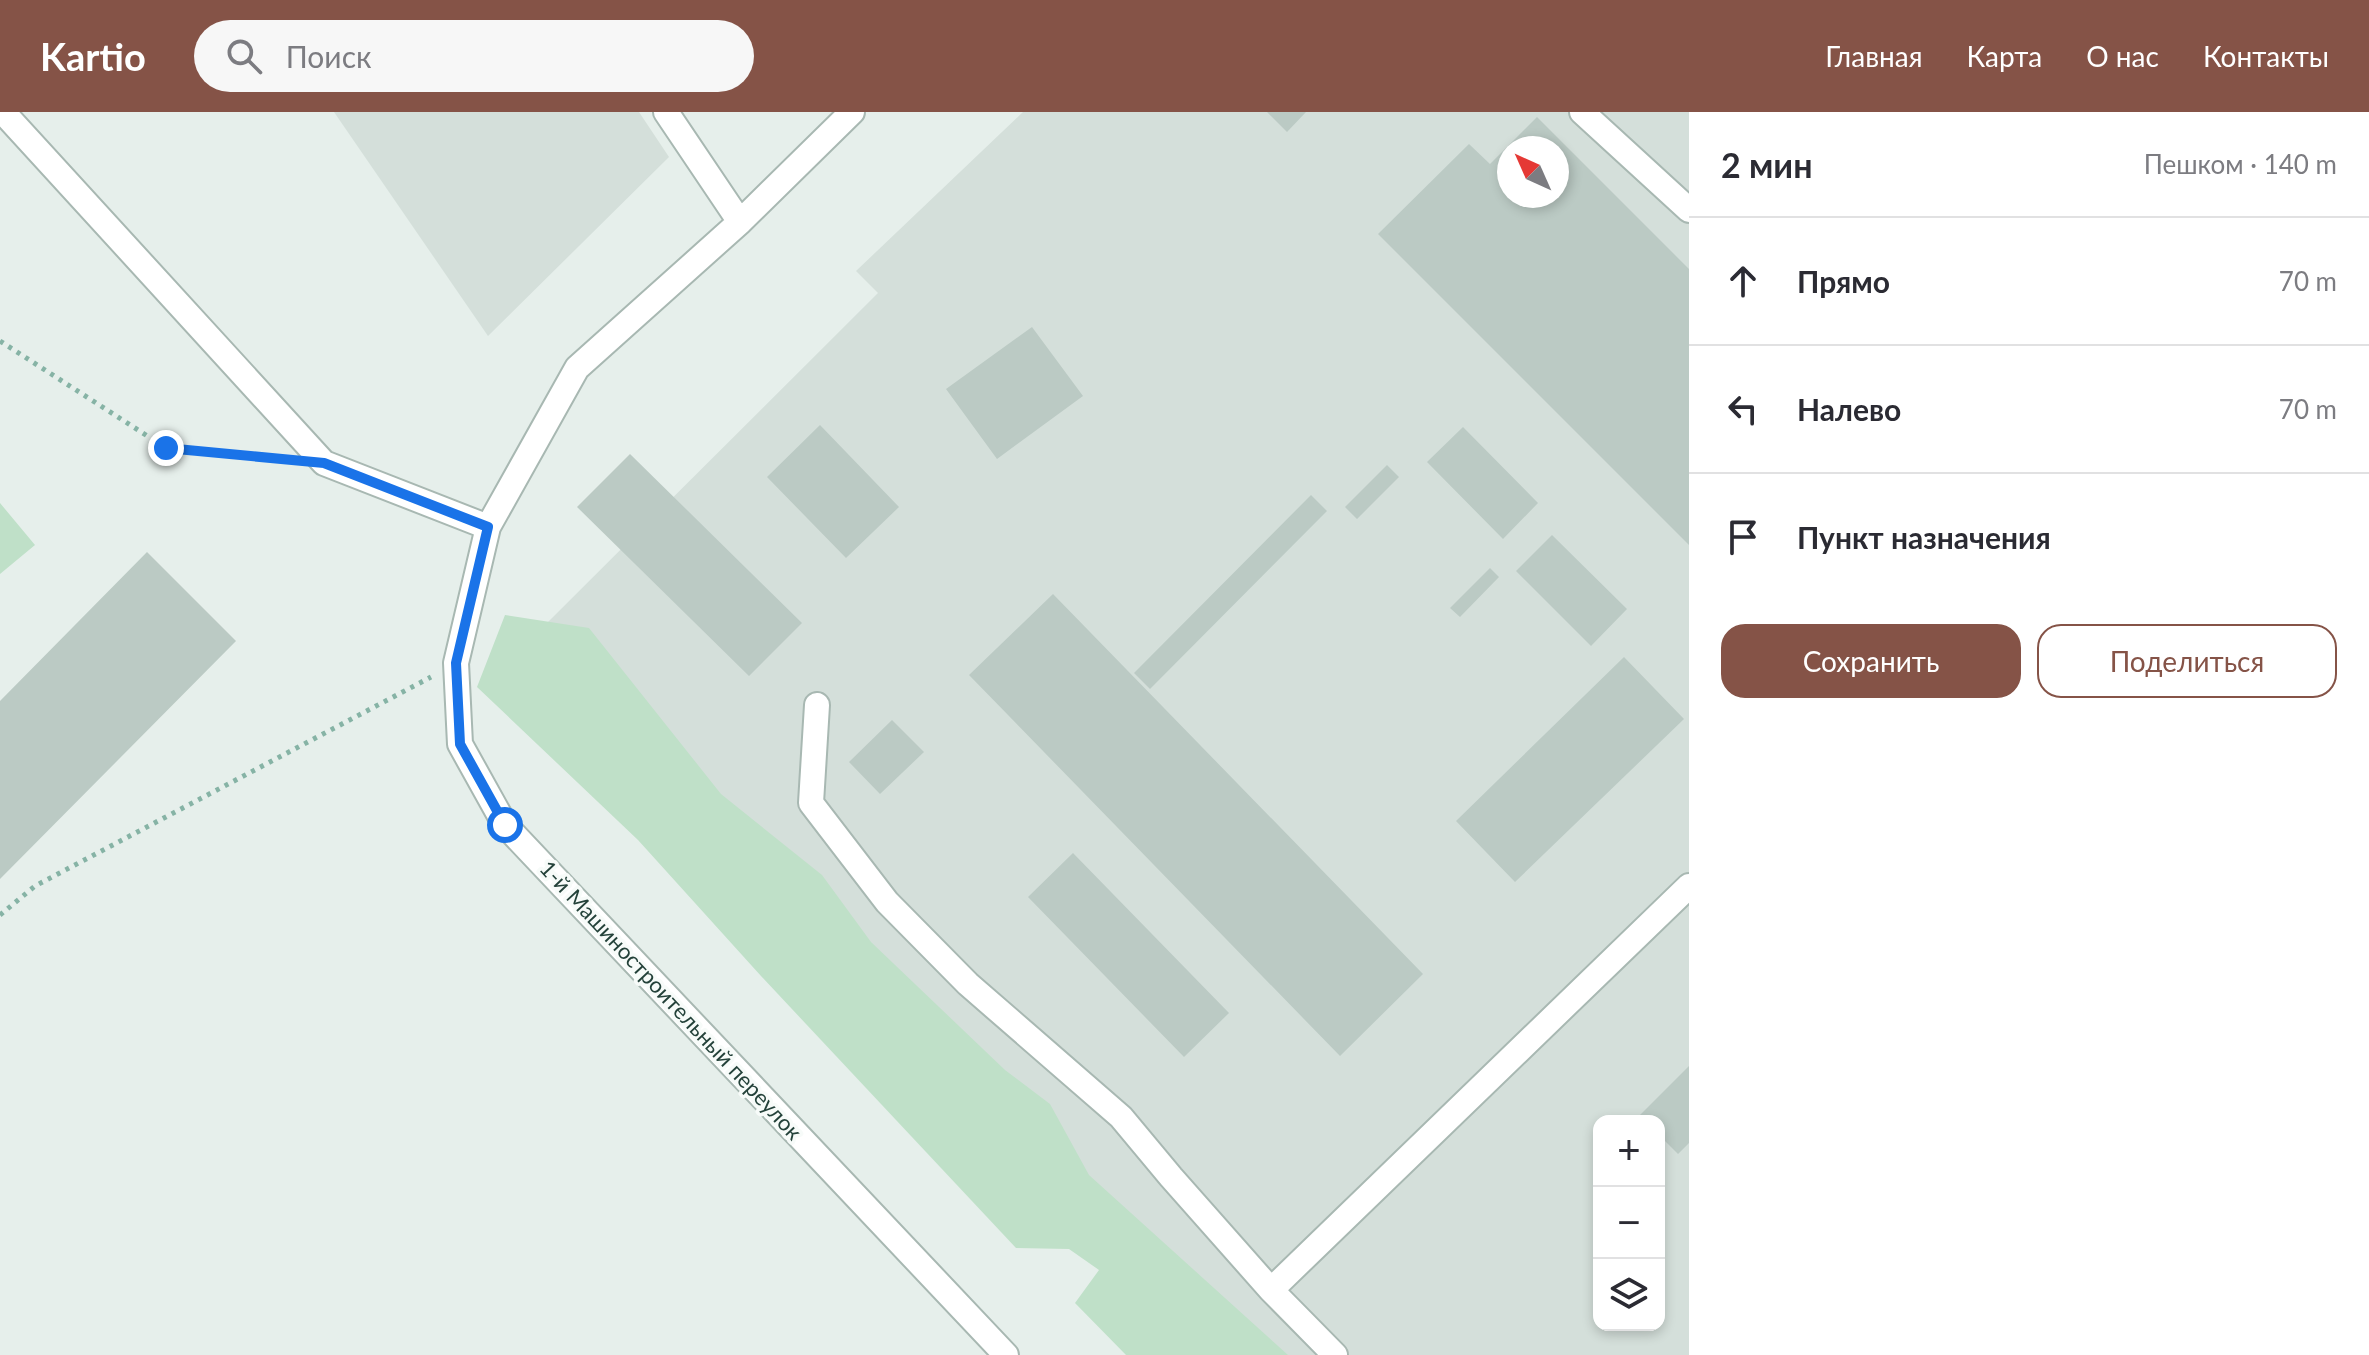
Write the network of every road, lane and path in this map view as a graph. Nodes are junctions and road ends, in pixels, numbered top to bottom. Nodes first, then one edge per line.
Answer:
1 (3, 112) edge
2 (666, 112) edge
3 (852, 112) edge
4 (1582, 112) edge
5 (1689, 210) edge
6 (740, 222) junction
7 (0, 341) edge
8 (324, 463) junction
9 (488, 527) junction
10 (456, 663) junction
11 (817, 705) dead end
12 (1689, 886) edge
13 (0, 915) edge
14 (1271, 1290) junction
15 (1006, 1355) edge
16 (1335, 1355) edge

1 - 8 street
2 - 6 street
3 - 6 street, 1-й Машиностроительный переулок
4 - 5 street
6 - 9 street, 1-й Машиностроительный переулок
7 - 8 path
8 - 9 street
9 - 10 street, 1-й Машиностроительный переулок
10 - 13 path
10 - 15 street, 1-й Машиностроительный переулок
11 - 14 street
12 - 14 street
14 - 16 street

